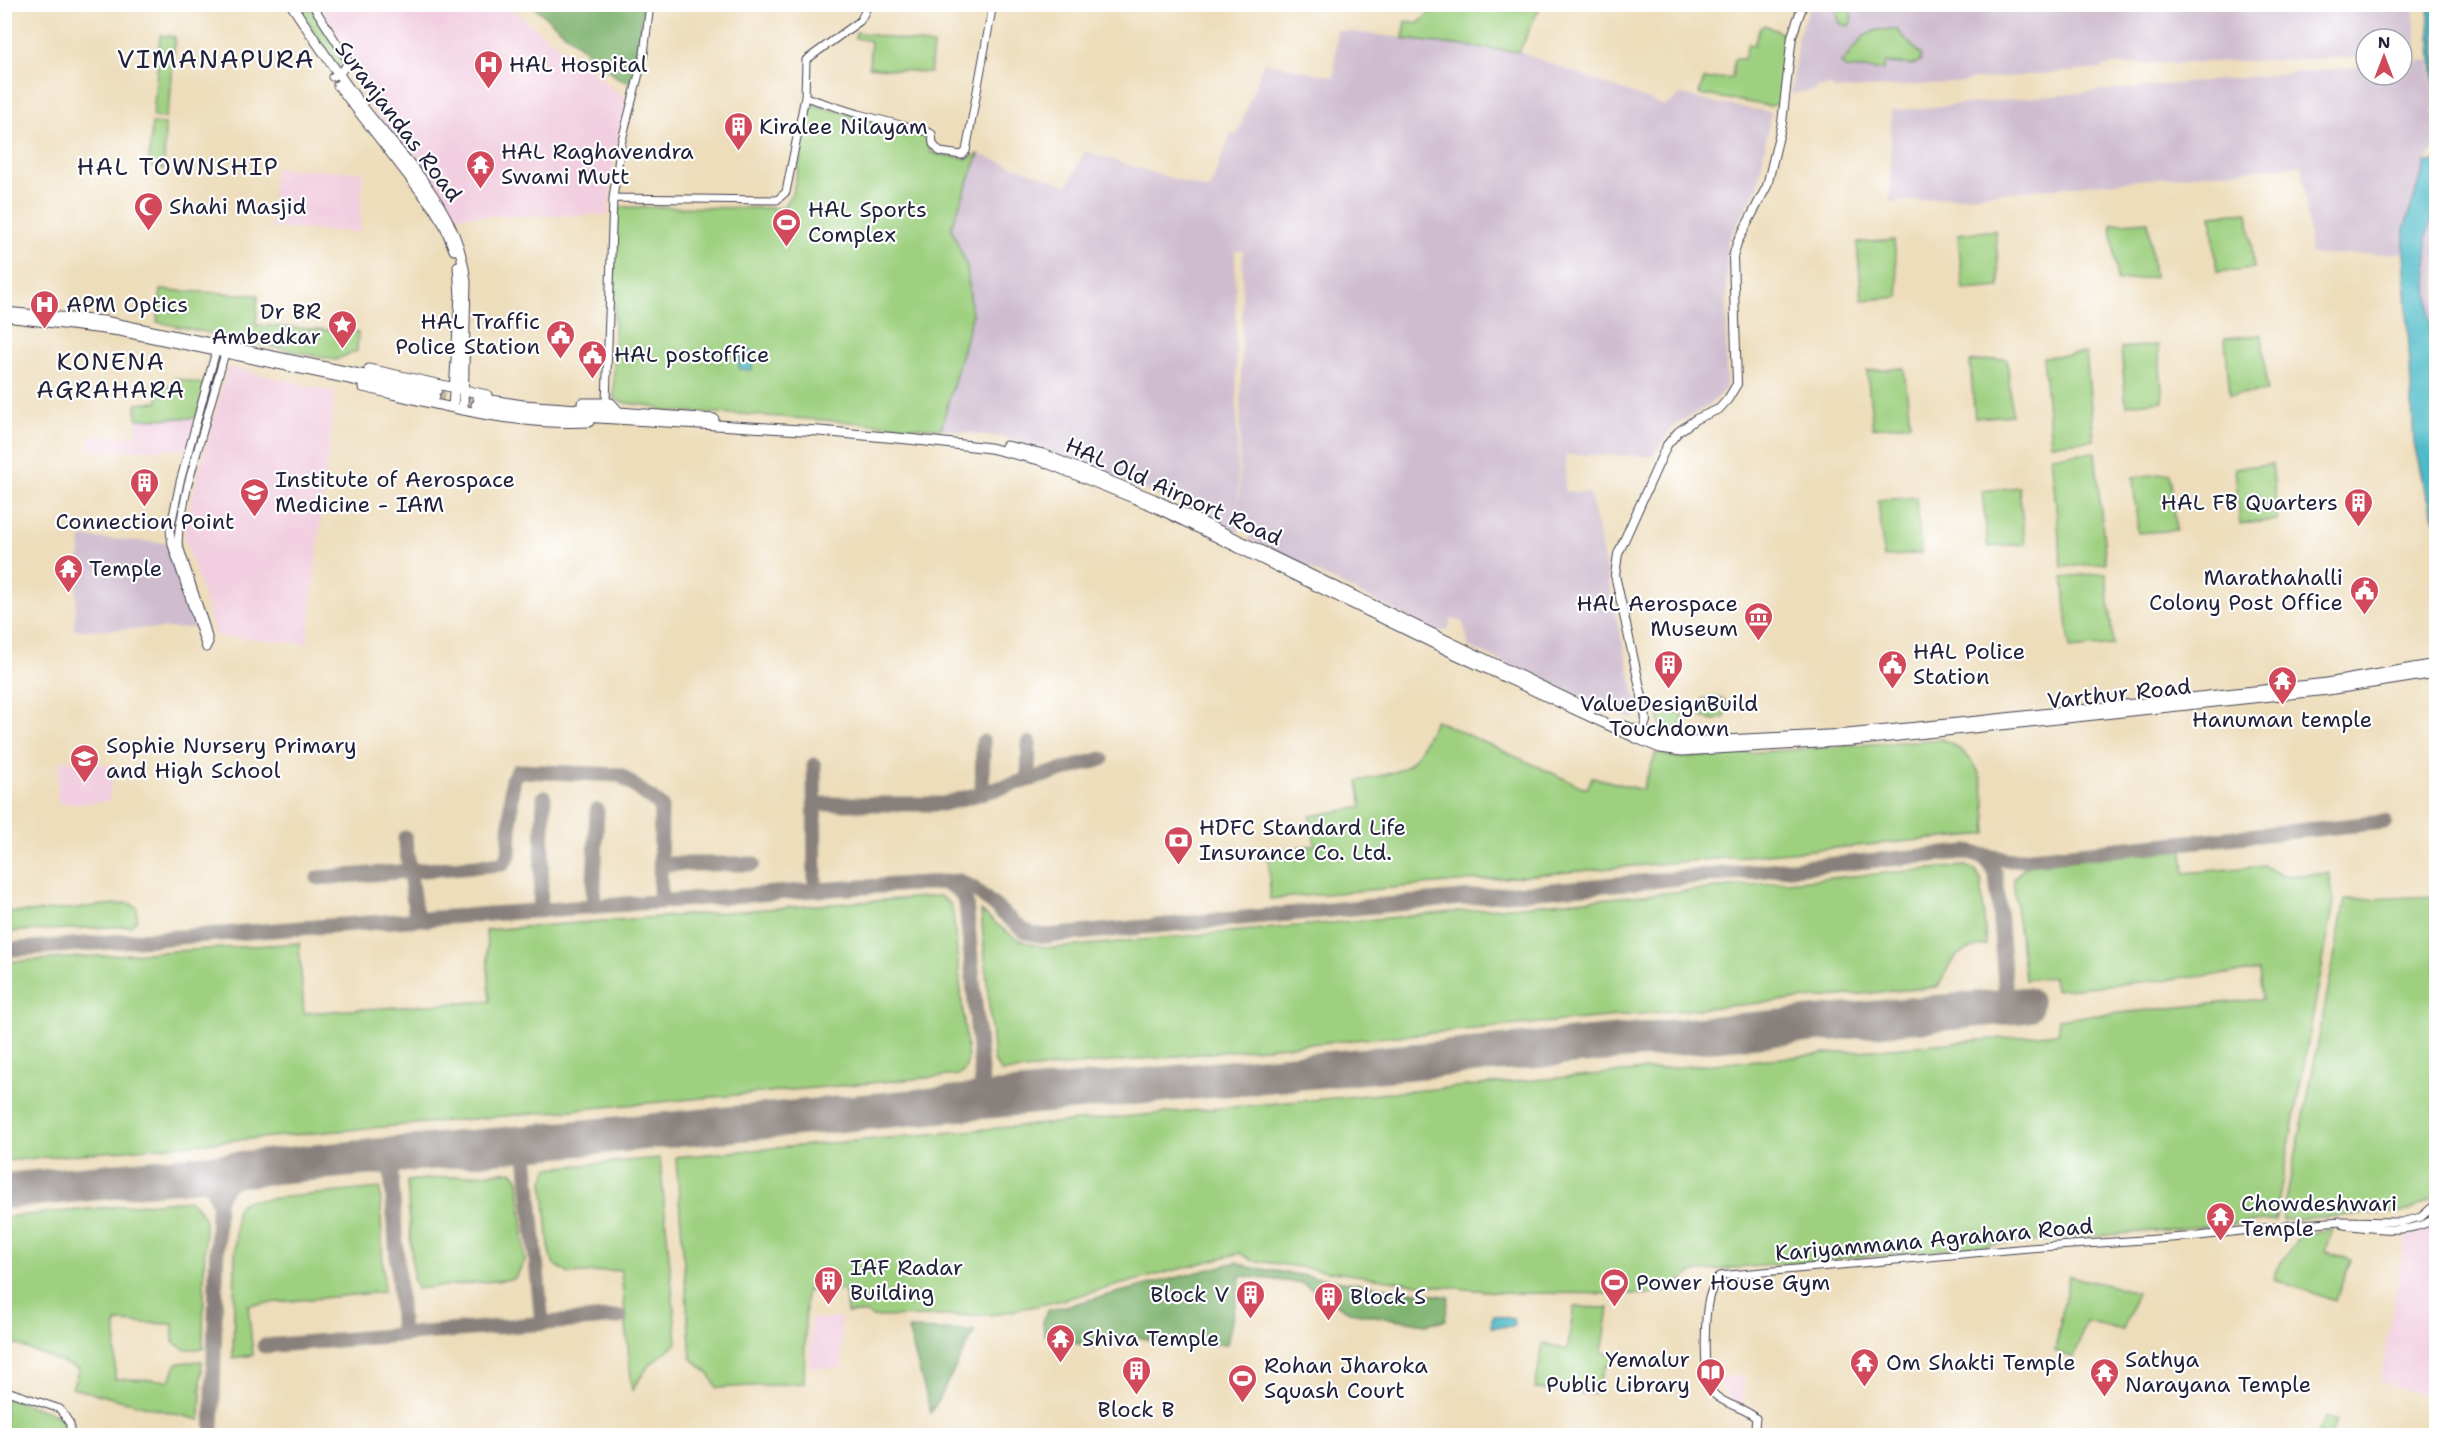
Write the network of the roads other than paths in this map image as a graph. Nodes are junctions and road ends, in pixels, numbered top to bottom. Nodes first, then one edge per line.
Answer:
1 (284, 4) edge
2 (291, 4) edge
3 (312, 4) edge
4 (650, 4) edge
5 (869, 4) edge
6 (993, 4) edge
7 (1803, 4) edge
8 (334, 75) junction
9 (805, 97) junction
10 (613, 198) junction
11 (7, 315) edge
12 (220, 352) junction
13 (345, 375) junction
14 (460, 388) junction
15 (436, 393) tunnel mouth
16 (477, 402) tunnel mouth
17 (606, 403) junction
18 (453, 408) junction
19 (464, 410) junction
20 (616, 415) junction
21 (1159, 505) junction
22 (2436, 664) edge
23 (2436, 673) edge
24 (1628, 734) joint
25 (1640, 736) junction
26 (2436, 1204) edge
27 (2436, 1217) edge
28 (2326, 1223) junction
29 (4, 1390) edge
30 (70, 1436) edge
31 (1754, 1436) edge

1 - 8 main road, Suranjandas Road
2 - 8 main road, Suranjandas Road
3 - 8 street
4 - 10 street
5 - 9 street
6 - 9 street
7 - 25 main road
8 - 14 main road, Suranjandas Road
9 - 10 street
10 - 17 street
11 - 12 main road
11 - 13 main road
12 - 12 street
12 - 13 main road
13 - 14 main road
13 - 15 main road
13 - 18 main road
14 - 17 main road
14 - 18 main road, Suranjandas Road
14 - 19 main road, Suranjandas Road
16 - 20 main road
17 - 20 main road
18 - 19 main road
19 - 20 main road
20 - 21 main road, HAL Old Airport Road
21 - 24 main road, HAL Old Airport Road
21 - 25 main road, HAL Old Airport Road
22 - 25 main road, Varthur Road
23 - 25 main road, Varthur Road
24 - 25 main road, Varthur Road
26 - 28 street, Kariyammana Agrahara Road
27 - 28 street
28 - 31 street, Kariyammana Agrahara Road
29 - 30 street

